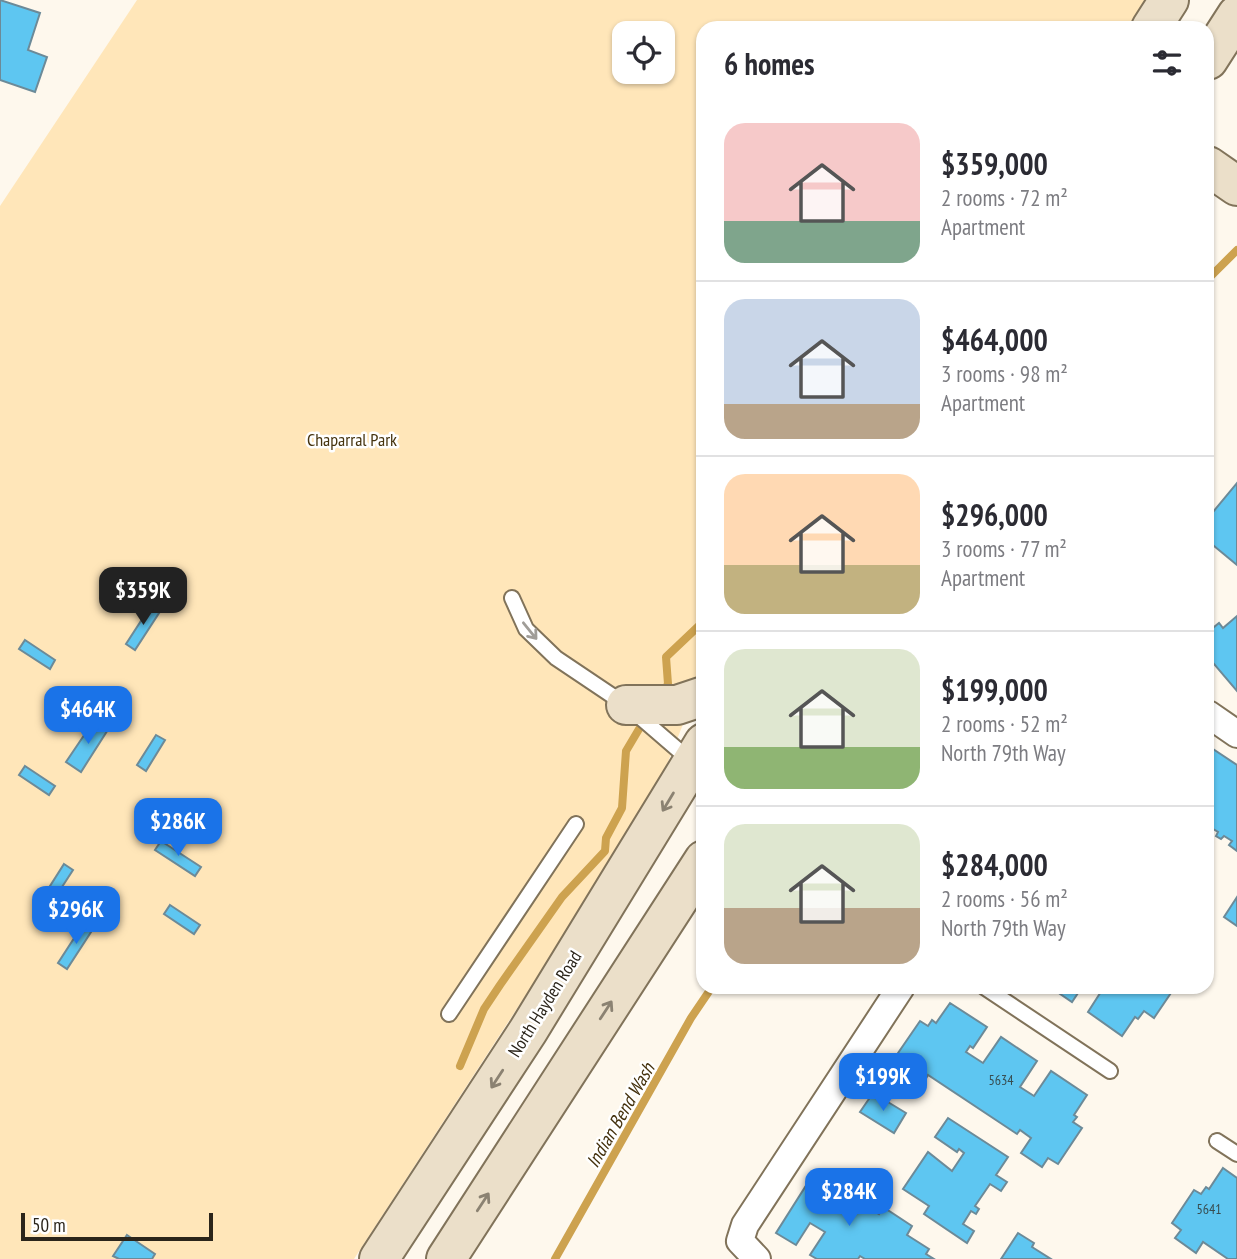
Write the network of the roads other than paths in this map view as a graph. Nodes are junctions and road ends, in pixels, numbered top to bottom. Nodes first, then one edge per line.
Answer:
1 (1169, 0) edge
2 (1237, 15) edge
3 (1156, 21) edge
4 (1214, 51) edge
5 (1214, 170) edge
6 (1237, 186) edge
7 (512, 598) dead end
8 (696, 699) edge
9 (626, 705) junction
10 (1214, 719) edge
11 (1237, 734) edge
12 (696, 751) edge
13 (696, 755) edge
14 (576, 824) dead end
15 (696, 872) edge
16 (896, 994) edge
17 (994, 994) edge
18 (449, 1014) dead end
19 (1110, 1071) dead end
20 (1217, 1141) dead end
21 (1237, 1154) edge
22 (749, 1250) edge
23 (379, 1259) edge
24 (446, 1259) edge

1 - 3 main road
2 - 4 main road
5 - 6 main road
7 -> 9 lane
8 - 9 main road
9 - 12 lane
10 - 11 street
13 -> 23 main road, North Hayden Road
14 - 18 lane
24 -> 15 main road
16 - 22 street
17 - 19 lane
20 - 21 lane

